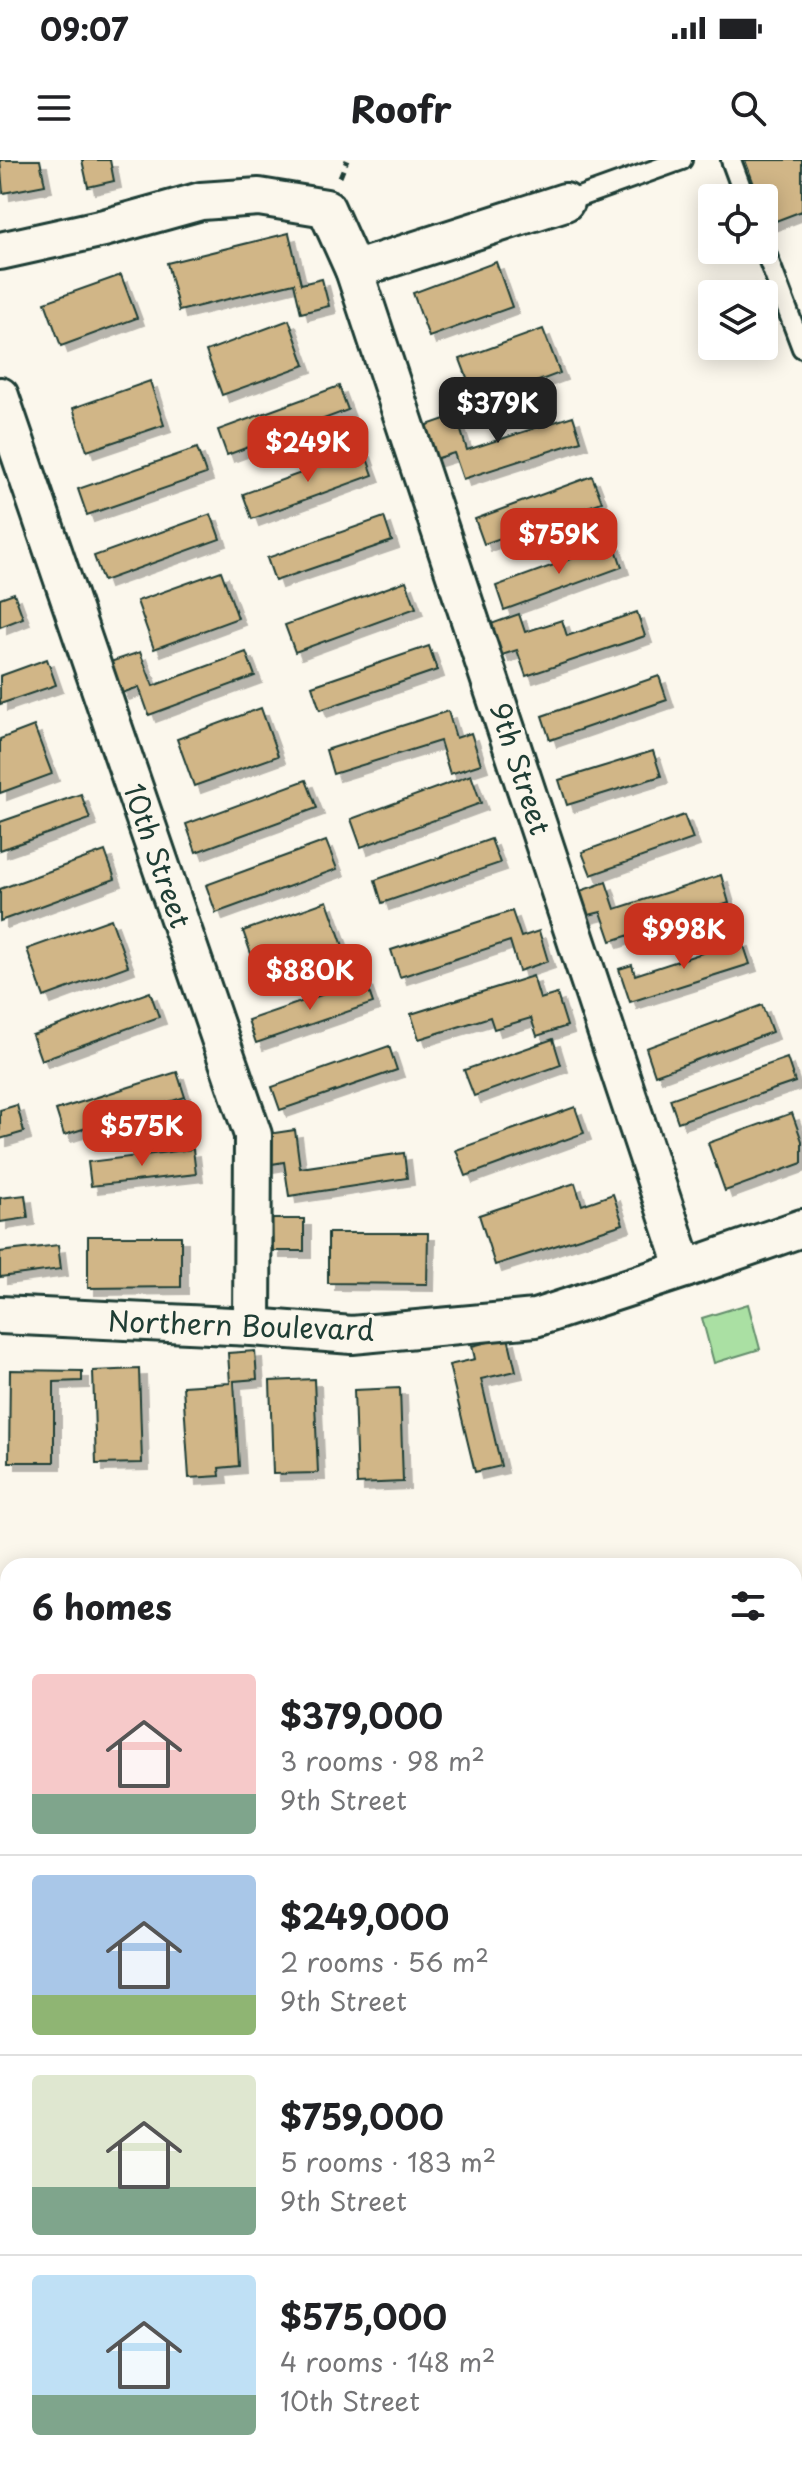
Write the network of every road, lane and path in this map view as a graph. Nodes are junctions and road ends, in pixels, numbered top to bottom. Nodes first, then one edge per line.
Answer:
1 (682, 160) edge
2 (731, 160) edge
3 (740, 184) edge
4 (565, 202) joint
5 (0, 251) edge
6 (770, 264) edge
7 (354, 270) junction
8 (802, 348) edge
9 (0, 396) edge
10 (802, 1228) edge
11 (685, 1269) junction
12 (0, 1315) edge
13 (252, 1327) junction

1 - 4 lane
2 - 3 lane
4 - 7 street
5 - 7 street, 9th Street
6 - 8 lane
7 - 11 street, 9th Street
9 - 13 street, 10th Street
10 - 11 street, Northern Boulevard
11 - 13 street, Northern Boulevard
12 - 13 street, Northern Boulevard

